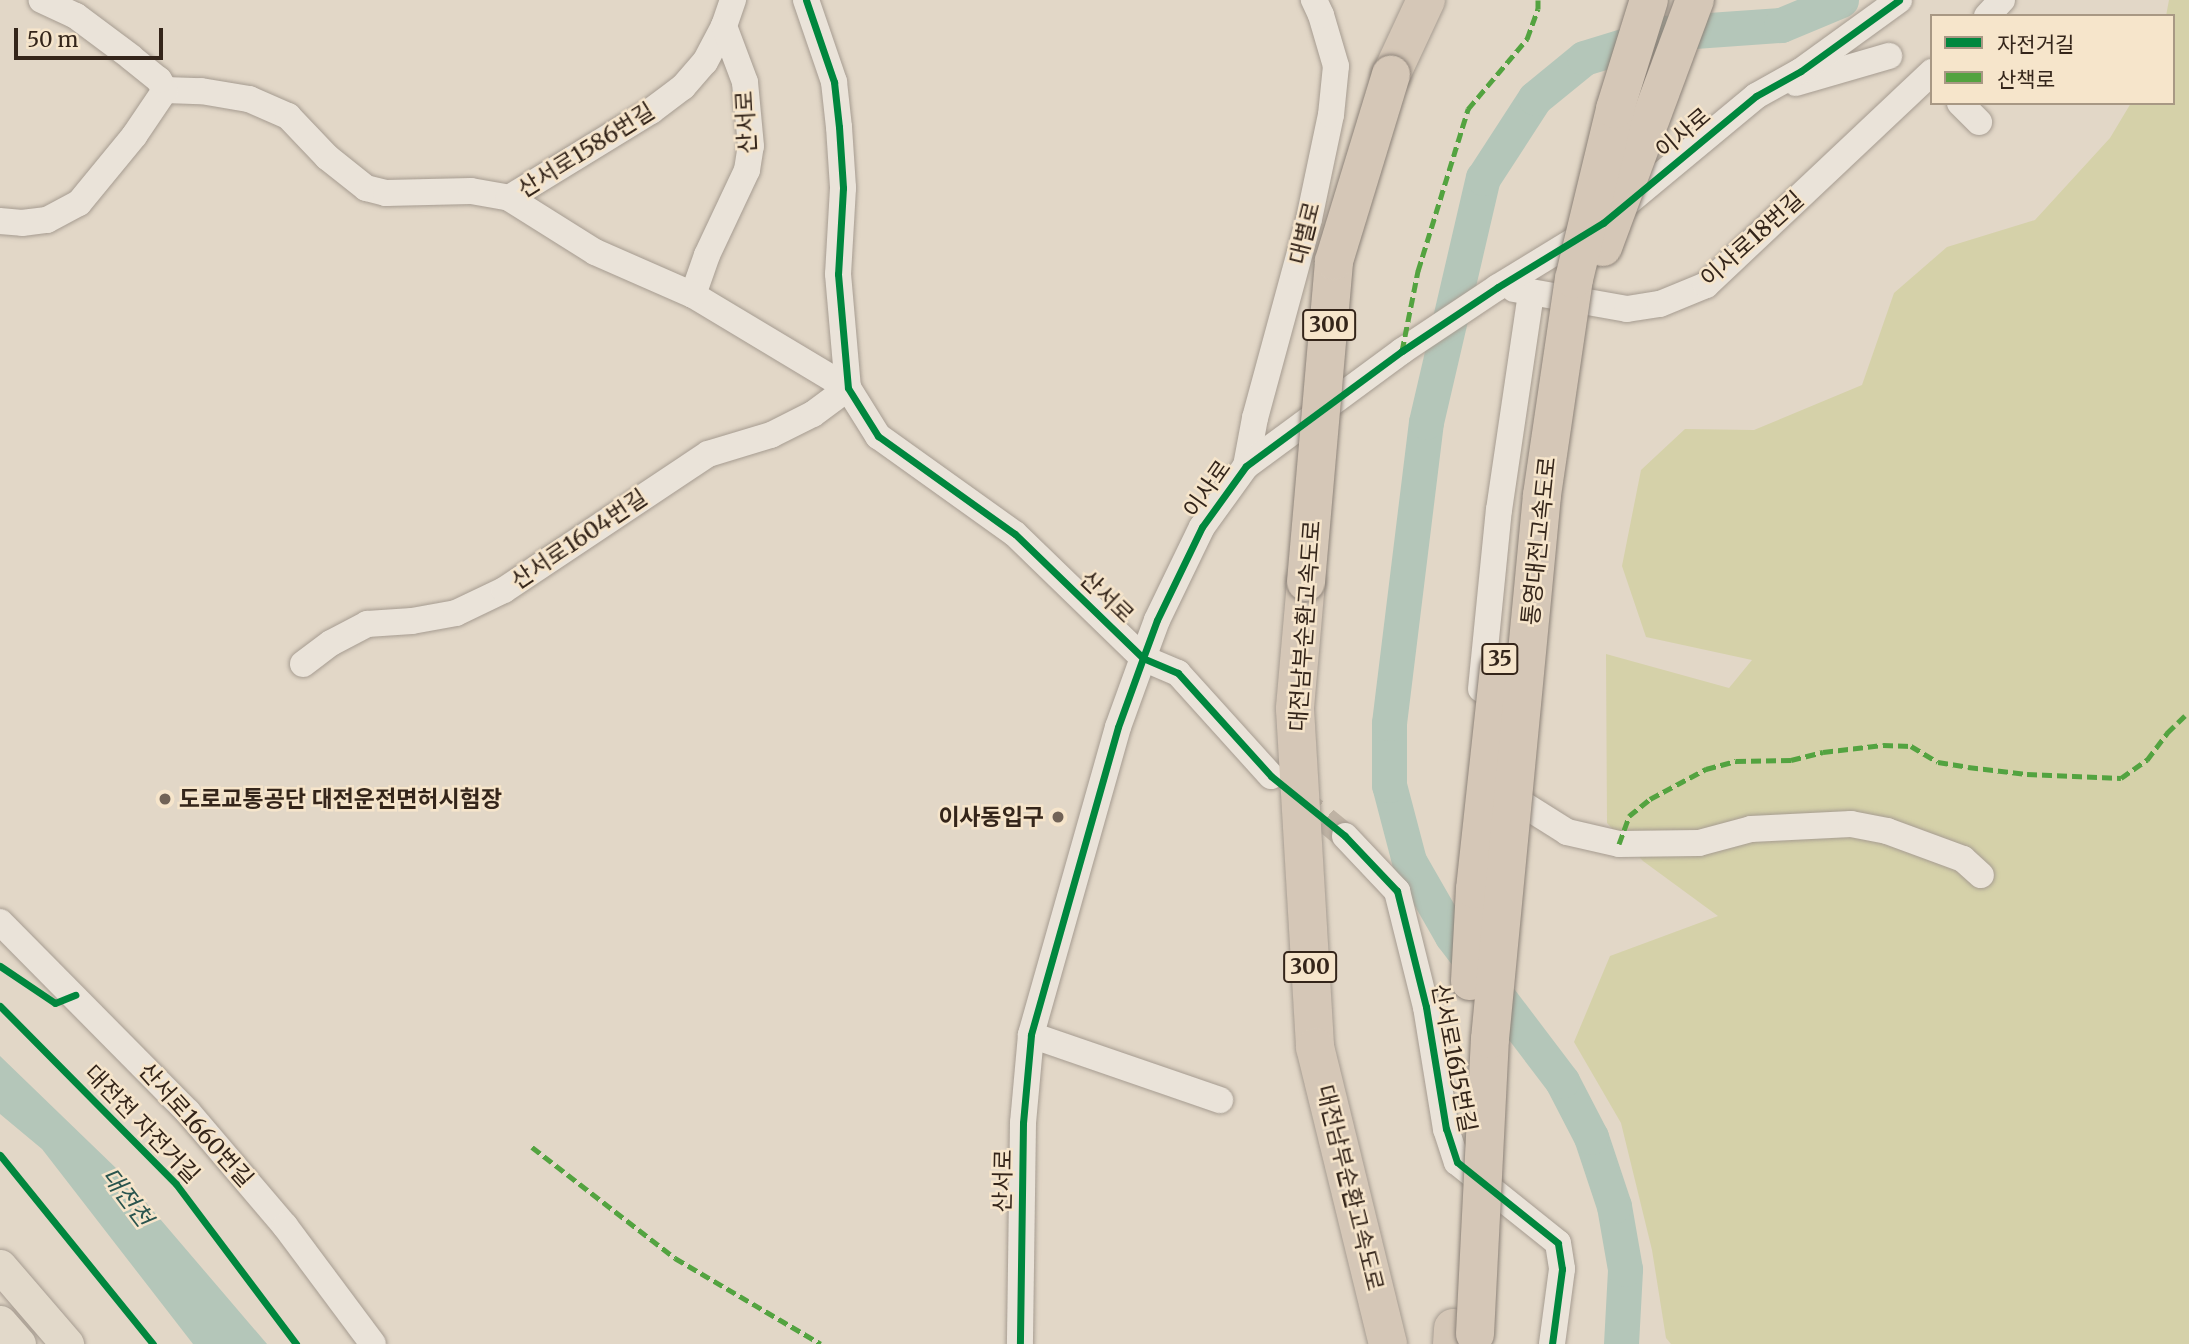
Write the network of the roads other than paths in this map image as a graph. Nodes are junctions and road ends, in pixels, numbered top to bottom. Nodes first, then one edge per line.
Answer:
1 (41, 0) edge
2 (733, 0) edge
3 (806, 0) edge
4 (1314, 0) edge
5 (1426, 0) edge
6 (1623, 0) edge
7 (1649, 0) edge
8 (1695, 0) edge
9 (1899, 0) edge
10 (2002, 0) edge
11 (1989, 14) edge
12 (724, 26) junction
13 (1862, 29) junction
14 (1889, 57) junction
15 (1930, 78) edge
16 (165, 90) junction
17 (1756, 96) junction
18 (1962, 105) edge
19 (1979, 122) dead end
20 (509, 198) junction
21 (0, 221) edge
22 (1494, 289) junction
23 (1531, 292) junction
24 (693, 295) junction
25 (1562, 358) junction
26 (848, 388) junction
27 (1246, 466) junction
28 (1143, 659) junction
29 (303, 664) dead end
30 (1271, 776) tunnel mouth
31 (1345, 836) tunnel mouth
32 (1981, 875) dead end
33 (0, 922) edge
34 (1031, 1035) junction
35 (1220, 1100) dead end
36 (0, 1266) edge
37 (0, 1322) edge
38 (1463, 1337) edge
39 (19, 1344) edge
40 (67, 1344) edge
41 (373, 1344) edge
42 (1020, 1344) edge
43 (1388, 1344) edge
44 (1552, 1344) edge

1 - 16 street
2 - 12 street, 산서로1586번길
3 - 26 street, 산서로
4 - 27 street, 대별로
5 - 43 highway, 대전남부순환고속도로 / 300, bridge
6 - 38 highway, 통영대전고속도로 / 35, bridge
7 - 25 highway, 통영대전고속도로 / 35, bridge
8 - 25 highway, bridge
9 - 13 street, 이사로
10 - 11 street
12 - 20 street, 산서로1586번길
12 - 24 street, 산서로
13 - 14 street
13 - 17 street, 이사로
14 - 15 street
14 - 17 street
15 - 23 street, 이사로18번길
16 - 20 street, 산서로1586번길
16 - 21 street
17 - 22 street, 이사로
18 - 19 street
20 - 24 street, 산서로
22 - 23 street, 이사로18번길
22 - 27 street, 이사로
23 - 32 street
24 - 26 street, 산서로
25 - 38 highway, 통영대전고속도로 / 35, bridge
26 - 28 street, 산서로
26 - 29 street, 산서로1604번길
27 - 28 street, 이사로
28 - 30 street
28 - 34 street, 산서로
31 - 44 street, 산서로1615번길
33 - 41 street, 산서로1660번길
34 - 35 street
34 - 42 street, 산서로
36 - 40 main road
37 - 39 main road

